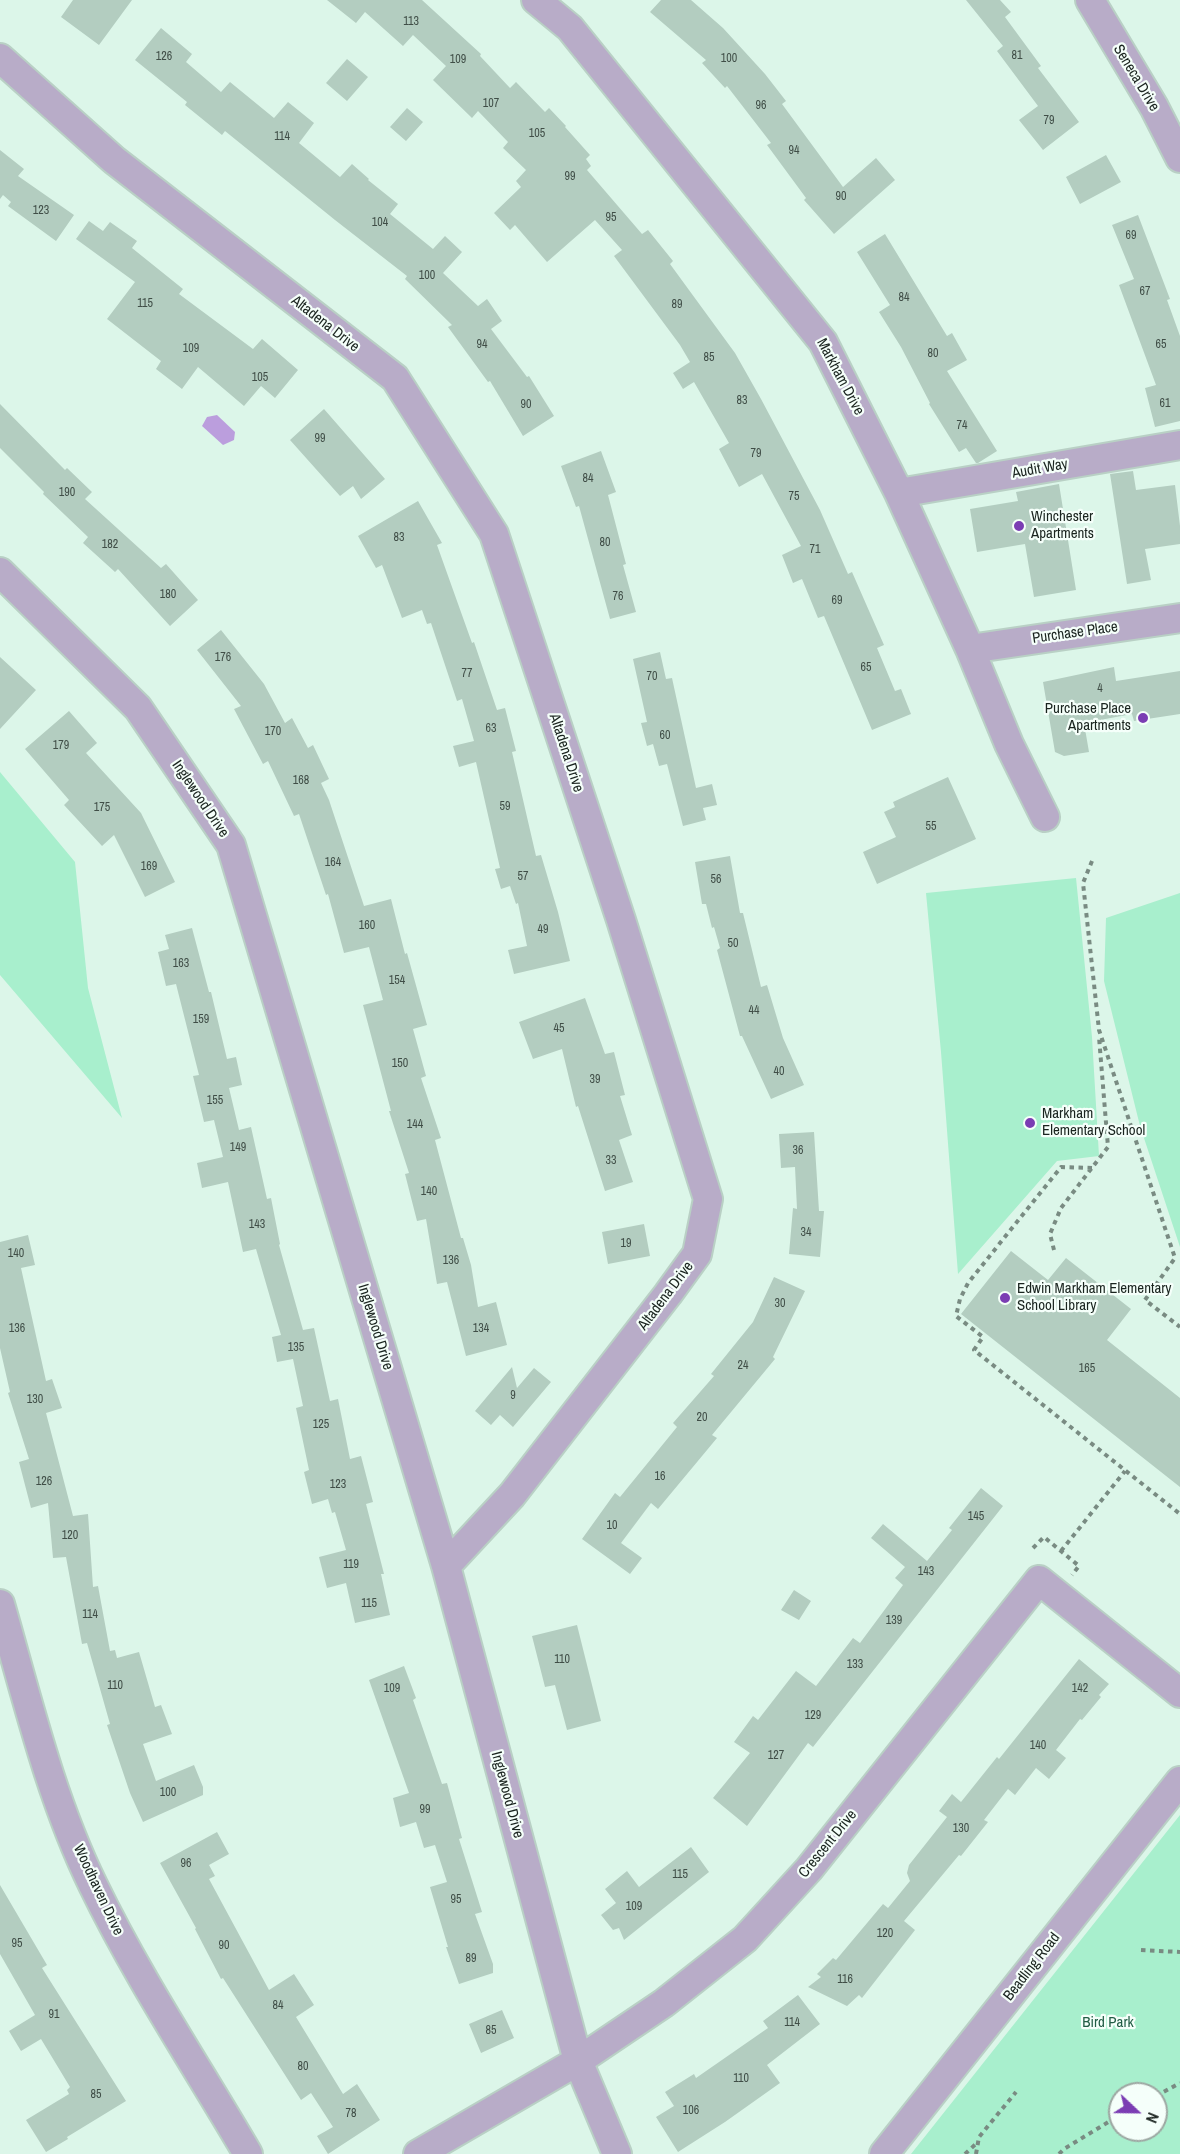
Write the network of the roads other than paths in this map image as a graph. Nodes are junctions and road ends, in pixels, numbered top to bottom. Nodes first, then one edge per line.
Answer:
1 (536, 0) edge
2 (1090, 0) edge
3 (0, 58) edge
4 (1180, 158) edge
5 (1180, 445) edge
6 (899, 493) junction
7 (0, 572) edge
8 (1180, 618) edge
9 (970, 649) junction
10 (1045, 817) dead end
11 (446, 1566) junction
12 (0, 1604) edge
13 (1180, 1693) edge
14 (1180, 1781) edge
15 (578, 2061) junction
16 (248, 2154) edge
17 (418, 2154) edge
18 (617, 2154) edge
19 (884, 2154) edge

1 - 6 street, Markham Drive
2 - 4 street, Seneca Drive
3 - 11 street, Altadena Drive
5 - 6 street, Audit Way
6 - 9 street, Markham Drive
7 - 11 street, Inglewood Drive
8 - 9 street, Purchase Place
9 - 10 street, Markham Drive
11 - 15 street, Inglewood Drive
12 - 16 street, Woodhaven Drive
13 - 15 street, Crescent Drive
14 - 19 street, Beadling Road
15 - 17 street, Crescent Drive
15 - 18 street, Inglewood Drive

